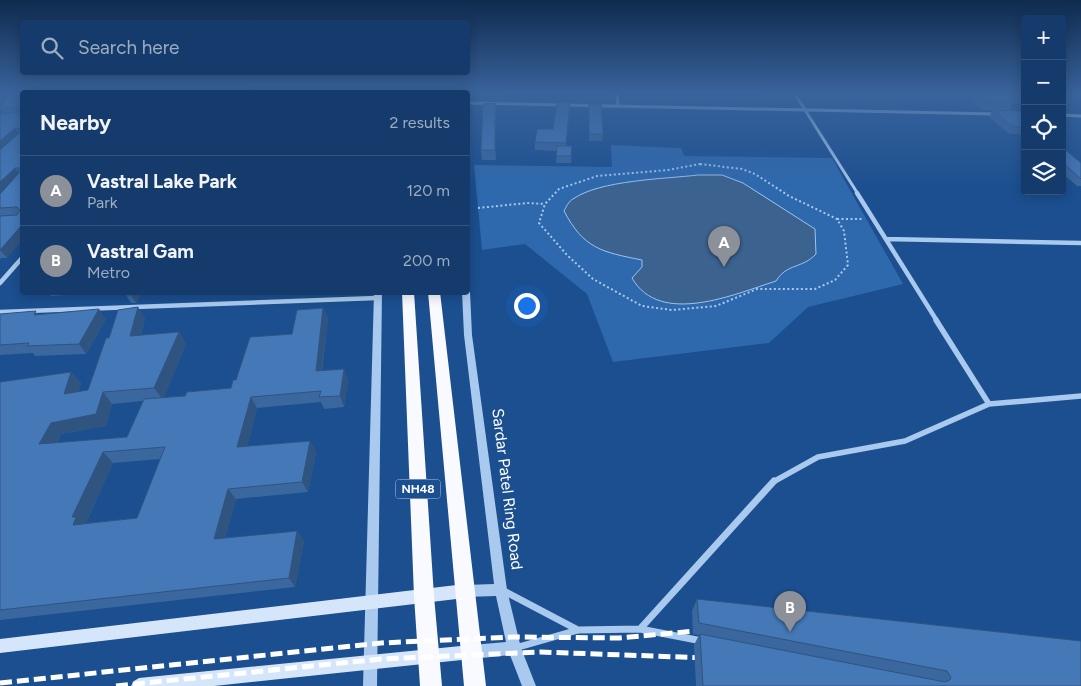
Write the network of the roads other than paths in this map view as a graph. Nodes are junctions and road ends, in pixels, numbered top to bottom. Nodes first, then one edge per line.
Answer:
1 (816, 126) edge
2 (886, 239) junction
3 (1081, 243) edge
4 (20, 260) edge
5 (0, 283) edge
6 (378, 295) edge
7 (408, 295) edge
8 (434, 295) edge
9 (466, 295) edge
10 (0, 312) edge
11 (1081, 396) edge
12 (989, 404) junction
13 (501, 590) junction
14 (465, 591) junction
15 (424, 596) junction
16 (372, 602) junction
17 (640, 629) junction
18 (578, 630) junction
19 (708, 642) edge
20 (0, 646) edge
21 (514, 648) junction
22 (471, 652) junction
23 (428, 657) junction
24 (370, 663) junction
25 (139, 686) edge
26 (370, 686) edge
27 (431, 686) edge
28 (475, 686) edge
29 (529, 686) edge

1 - 2 street
2 - 3 street
2 - 12 street
4 - 5 street
6 - 10 street
6 - 16 street
7 - 15 highway, NH48
8 - 14 highway, NH48
9 - 13 street, Sardar Patel Ring Road
11 - 12 street
12 - 17 street
13 - 14 street
13 - 18 street
13 - 21 street, Sardar Patel Ring Road
14 - 15 main road
14 - 22 highway, NH48
15 - 16 main road
15 - 23 highway, NH48
16 - 20 main road
16 - 24 street
17 - 18 street
17 - 19 street
18 - 21 street
21 - 22 street
21 - 29 street, Sardar Patel Ring Road
22 - 23 main road
22 - 28 highway, NH48
23 - 24 main road
23 - 27 highway, NH48
24 - 25 main road
24 - 26 street

